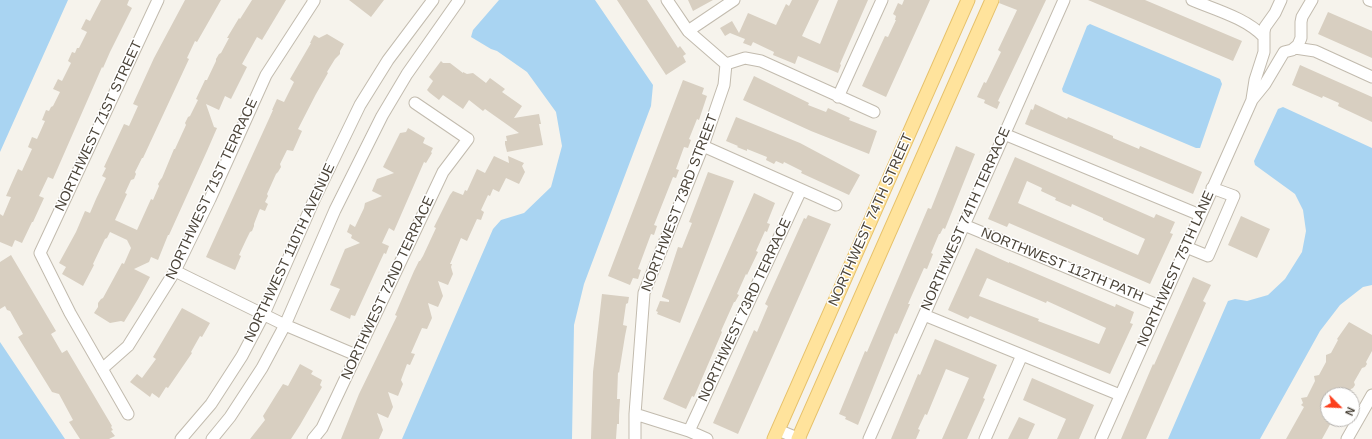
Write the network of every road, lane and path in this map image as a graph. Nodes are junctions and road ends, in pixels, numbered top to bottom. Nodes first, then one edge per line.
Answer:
1 (158, 0) edge
2 (433, 0) edge
3 (459, 0) edge
4 (667, 0) edge
5 (734, 0) edge
6 (882, 0) edge
7 (968, 0) edge
8 (992, 0) edge
9 (1064, 0) edge
10 (1192, 0) edge
11 (1281, 0) edge
12 (1312, 0) edge
13 (1369, 0) edge
14 (314, 1) edge
15 (1372, 1) edge
16 (688, 31) junction
17 (1264, 39) junction
18 (1290, 50) junction
19 (726, 64) junction
20 (1372, 77) edge
21 (838, 96) junction
22 (1252, 100) junction
23 (414, 104) dead end
24 (874, 112) dead end
25 (1004, 134) junction
26 (703, 146) junction
27 (1212, 188) junction
28 (801, 190) junction
29 (836, 206) dead end
30 (1200, 215) junction
31 (964, 225) junction
32 (1186, 247) junction
33 (175, 271) junction
34 (1160, 306) junction
35 (264, 314) junction
36 (924, 315) junction
37 (285, 325) junction
38 (1022, 355) junction
39 (356, 356) junction
40 (102, 369) junction
41 (1372, 395) edge
42 (1120, 396) junction
43 (128, 414) dead end
44 (635, 414) junction
45 (689, 431) junction
46 (776, 434) edge
47 (316, 436) edge
48 (181, 439) edge
49 (212, 439) edge
50 (635, 439) edge
51 (707, 439) edge
52 (798, 439) edge
53 (869, 439) edge
54 (985, 439) edge
55 (1101, 439) edge
56 (1347, 439) edge

1 - 40 street, NORTHWEST 71ST STREET
2 - 35 street, NORTHWEST 110TH AVENUE
3 - 37 street, NORTHWEST 110TH AVENUE
4 - 16 street
5 - 16 street
6 - 21 street
7 - 46 main road, NORTHWEST 74TH STREET
8 - 52 main road, NORTHWEST 74TH STREET
9 - 25 street, NORTHWEST 74TH TERRACE
10 - 17 street
11 - 17 street, NORTHWEST 75TH LANE
12 - 18 street, NORTHWEST 75TH LANE
13 - 15 street
14 - 33 street, NORTHWEST 71ST TERRACE
16 - 19 street
17 - 18 street
17 - 22 street, NORTHWEST 75TH LANE
18 - 20 street
18 - 22 street, NORTHWEST 75TH LANE
19 - 21 street
19 - 26 street, NORTHWEST 73RD STREET
21 - 24 street
22 - 27 street, NORTHWEST 75TH LANE
23 - 39 street, NORTHWEST 72ND TERRACE
25 - 30 street
25 - 31 street, NORTHWEST 74TH TERRACE
26 - 28 street
26 - 44 street, NORTHWEST 73RD STREET
27 - 30 street, NORTHWEST 75TH LANE
27 - 32 street
28 - 29 street
28 - 45 street, NORTHWEST 73RD TERRACE
30 - 32 street, NORTHWEST 75TH LANE
31 - 34 street, NORTHWEST 112TH PATH
31 - 36 street, NORTHWEST 74TH TERRACE
32 - 34 street, NORTHWEST 75TH LANE
33 - 35 street
33 - 40 street, NORTHWEST 71ST TERRACE
34 - 42 street, NORTHWEST 75TH LANE
35 - 37 street
35 - 48 street, NORTHWEST 110TH AVENUE
36 - 38 street
36 - 53 street, NORTHWEST 74TH TERRACE
37 - 39 street
37 - 49 street, NORTHWEST 110TH AVENUE
38 - 42 street
38 - 54 street
39 - 47 street, NORTHWEST 72ND TERRACE
40 - 43 street
41 - 56 street
42 - 55 street, NORTHWEST 75TH LANE
44 - 45 street
44 - 50 street, NORTHWEST 73RD STREET
45 - 51 street
46 - 52 street

